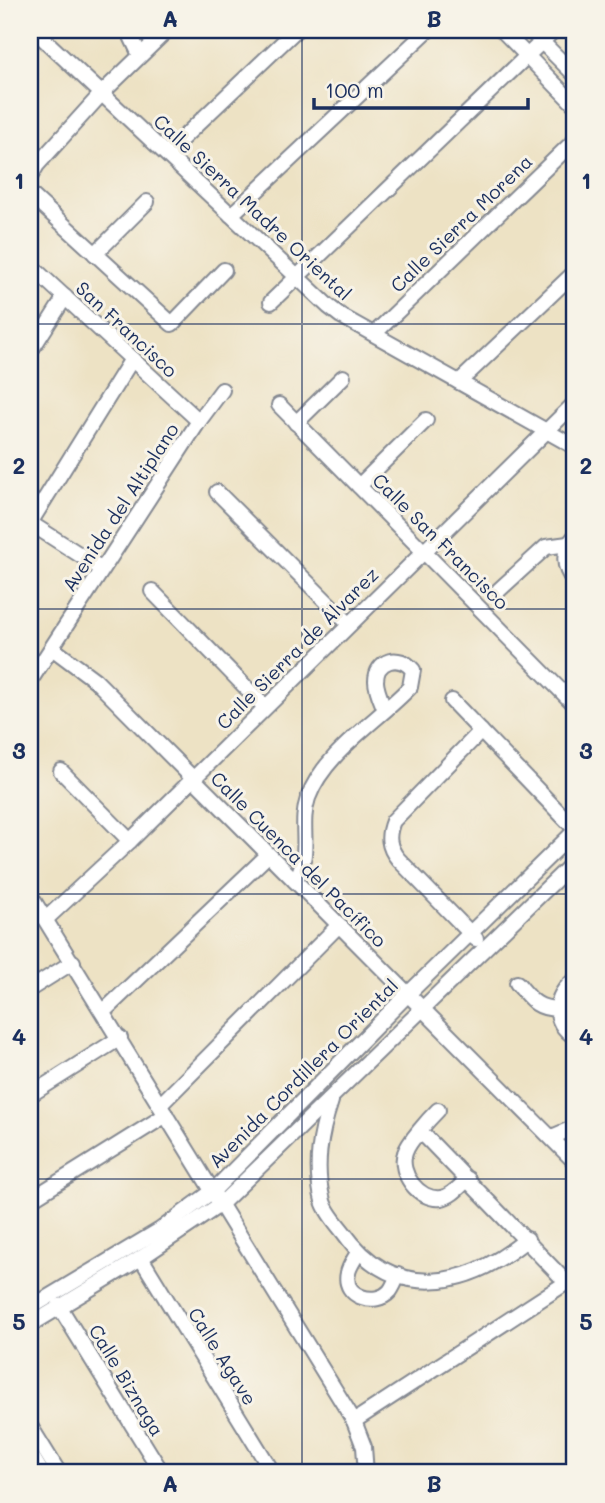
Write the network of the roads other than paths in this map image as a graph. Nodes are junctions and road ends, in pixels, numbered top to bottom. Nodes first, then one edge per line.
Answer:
1 (34, 30) edge
2 (128, 30) edge
3 (167, 30) edge
4 (296, 30) edge
5 (428, 30) edge
6 (502, 30) edge
7 (530, 30) edge
8 (554, 30) edge
9 (542, 41) junction
10 (140, 55) junction
11 (527, 56) junction
12 (575, 75) edge
13 (103, 92) junction
14 (575, 105) edge
15 (575, 140) edge
16 (167, 153) junction
17 (30, 177) edge
18 (30, 194) edge
19 (147, 202) dead end
20 (231, 215) junction
21 (95, 254) junction
22 (30, 265) edge
23 (224, 270) dead end
24 (575, 272) edge
25 (297, 277) junction
26 (65, 298) junction
27 (271, 302) dead end
28 (374, 334) junction
29 (30, 352) edge
30 (132, 359) junction
31 (343, 377) dead end
32 (459, 382) junction
33 (222, 390) dead end
34 (575, 403) edge
35 (279, 405) dead end
36 (426, 420) dead end
37 (199, 421) junction
38 (296, 422) junction
39 (547, 431) junction
40 (575, 447) edge
41 (359, 486) junction
42 (217, 492) dead end
43 (30, 523) edge
44 (571, 540) edge
45 (423, 551) junction
46 (102, 569) junction
47 (575, 582) edge
48 (499, 590) dead end
49 (152, 591) dead end
50 (349, 624) junction
51 (51, 648) junction
52 (30, 681) edge
53 (452, 701) dead end
54 (575, 705) edge
55 (265, 706) junction
56 (385, 710) dead end
57 (481, 731) junction
58 (61, 771) dead end
59 (192, 779) junction
60 (575, 830) edge
61 (130, 841) junction
62 (268, 855) junction
63 (575, 861) edge
64 (295, 881) junction
65 (30, 895) edge
66 (46, 919) junction
67 (339, 925) junction
68 (470, 933) junction
69 (485, 948) junction
70 (73, 962) junction
71 (575, 980) edge
72 (517, 983) dead end
73 (30, 989) edge
74 (408, 995) junction
75 (557, 1009) junction
76 (423, 1010) junction
77 (103, 1012) junction
78 (575, 1037) edge
79 (120, 1038) junction
80 (30, 1095) edge
81 (333, 1096) junction
82 (163, 1110) junction
83 (439, 1110) dead end
84 (575, 1127) edge
85 (418, 1135) junction
86 (552, 1137) junction
87 (575, 1162) edge
88 (468, 1179) junction
89 (217, 1197) junction
90 (30, 1200) edge
91 (527, 1239) junction
92 (358, 1252) junction
93 (141, 1258) junction
94 (398, 1275) junction
95 (571, 1280) edge
96 (60, 1306) junction
97 (30, 1307) edge
98 (30, 1325) edge
99 (354, 1421) junction
100 (30, 1426) edge
101 (30, 1453) edge
102 (575, 1469) edge
103 (42, 1473) edge
104 (59, 1473) edge
105 (162, 1473) edge
106 (273, 1473) edge
107 (366, 1473) edge
108 (567, 1473) edge

1 - 13 street, Calle Sierra Madre Oriental
2 - 10 street
3 - 10 street
4 - 16 street
5 - 20 street
6 - 11 street
7 - 9 street
8 - 9 street
9 - 11 street
9 - 12 street
10 - 13 street
11 - 14 street
11 - 25 street
13 - 16 street, Calle Sierra Madre Oriental
13 - 17 street
15 - 28 street, Calle Sierra Morena
16 - 20 street, Calle Sierra Madre Oriental
18 - 21 street
19 - 21 street
20 - 25 street, Calle Sierra Madre Oriental
21 - 23 street
22 - 26 street, San Francisco
24 - 32 street
25 - 27 street
25 - 28 street, Calle Sierra Madre Oriental
26 - 29 street
26 - 30 street, San Francisco
28 - 32 street, Calle Sierra Madre Oriental
30 - 37 street, San Francisco
30 - 43 street
31 - 38 street
32 - 39 street, Calle Sierra Madre Oriental
33 - 37 street, Avenida del Altiplano
34 - 39 street, Calle Sierra de Álvarez
35 - 38 street, Calle San Francisco
36 - 41 street
37 - 46 street, Avenida del Altiplano
38 - 41 street, Calle San Francisco
39 - 40 street, Calle Sierra Madre Oriental
39 - 45 street, Calle Sierra de Álvarez
41 - 45 street, Calle San Francisco
42 - 50 street
43 - 46 street
44 - 47 street
44 - 48 street
45 - 50 street, Calle Sierra de Álvarez
45 - 54 street, Calle San Francisco
46 - 51 street, Avenida del Altiplano
49 - 55 street
50 - 55 street, Calle Sierra de Álvarez
51 - 52 street, Avenida del Altiplano
51 - 59 street, Calle Cuenca del Pacífico
53 - 57 street
55 - 59 street, Calle Sierra de Álvarez
56 - 64 street
57 - 60 street
57 - 68 street
58 - 61 street
59 - 61 street, Calle Sierra de Álvarez
59 - 62 street, Calle Cuenca del Pacífico
60 - 68 street, Avenida Cordillera Oriental
61 - 66 street, Calle Sierra de Álvarez
62 - 64 street, Calle Cuenca del Pacífico
62 - 77 street
63 - 69 street, Avenida Cordillera Oriental
64 - 67 street, Calle Cuenca del Pacífico
65 - 66 street
66 - 70 street
67 - 74 street, Calle Cuenca del Pacífico
67 - 82 street
68 - 69 street
68 - 74 street, Avenida Cordillera Oriental
69 - 76 street, Avenida Cordillera Oriental
70 - 73 street
70 - 77 street
71 - 75 street
72 - 75 street
74 - 76 street, Calle Cuenca del Pacífico
74 - 89 street, Avenida Cordillera Oriental
75 - 78 street
76 - 81 street, Avenida Cordillera Oriental
76 - 86 street, Calle Cuenca del Pacífico
77 - 79 street
79 - 80 street
79 - 82 street
81 - 89 street, Avenida Cordillera Oriental
81 - 92 street
82 - 89 street
82 - 90 street
83 - 85 street
84 - 86 street
85 - 88 street
85 - 88 street
86 - 87 street, Calle Cuenca del Pacífico
88 - 91 street
89 - 93 street, Avenida Cordillera Oriental
89 - 97 street, Avenida Cordillera Oriental
89 - 99 street
91 - 94 street
91 - 95 street
92 - 94 street
92 - 94 street
93 - 96 street, Avenida Cordillera Oriental
93 - 106 street, Calle Agave
95 - 99 street
96 - 98 street, Avenida Cordillera Oriental
96 - 105 street, Calle Biznaga
99 - 107 street
100 - 104 street
101 - 103 street
102 - 108 street

